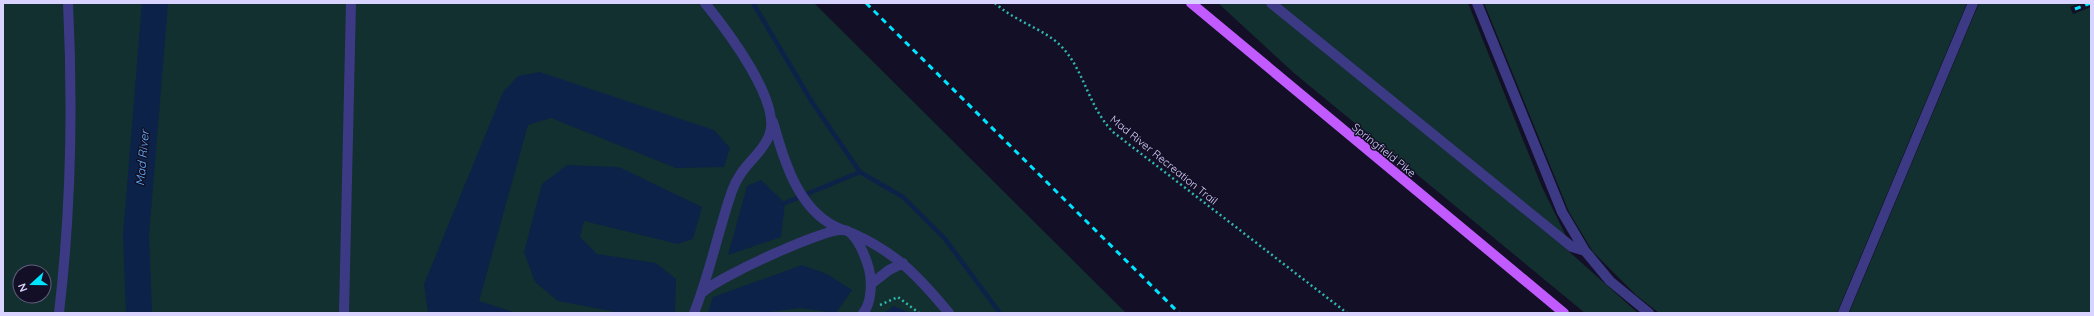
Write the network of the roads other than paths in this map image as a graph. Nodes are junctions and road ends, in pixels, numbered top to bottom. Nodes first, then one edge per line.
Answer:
1 (68, 3) edge
2 (351, 3) edge
3 (705, 3) edge
4 (1191, 3) edge
5 (1271, 3) edge
6 (1477, 3) edge
7 (1973, 3) edge
8 (772, 118) junction
9 (848, 231) junction
10 (1585, 251) junction
11 (903, 263) junction
12 (871, 284) junction
13 (702, 293) junction
14 (868, 311) edge
15 (59, 313) edge
16 (344, 313) edge
17 (694, 313) edge
18 (949, 313) edge
19 (1564, 313) edge
20 (1649, 313) edge
21 (1843, 313) edge

1 - 15 lane
2 - 16 lane
3 - 8 lane
4 - 19 main road, Springfield Pike
5 - 10 lane
6 - 10 lane
7 - 21 lane
8 - 9 lane
8 - 13 lane
9 - 11 lane
9 - 12 lane
9 - 13 lane
10 - 20 lane
11 - 12 lane
11 - 18 lane
12 - 14 lane
13 - 17 lane

